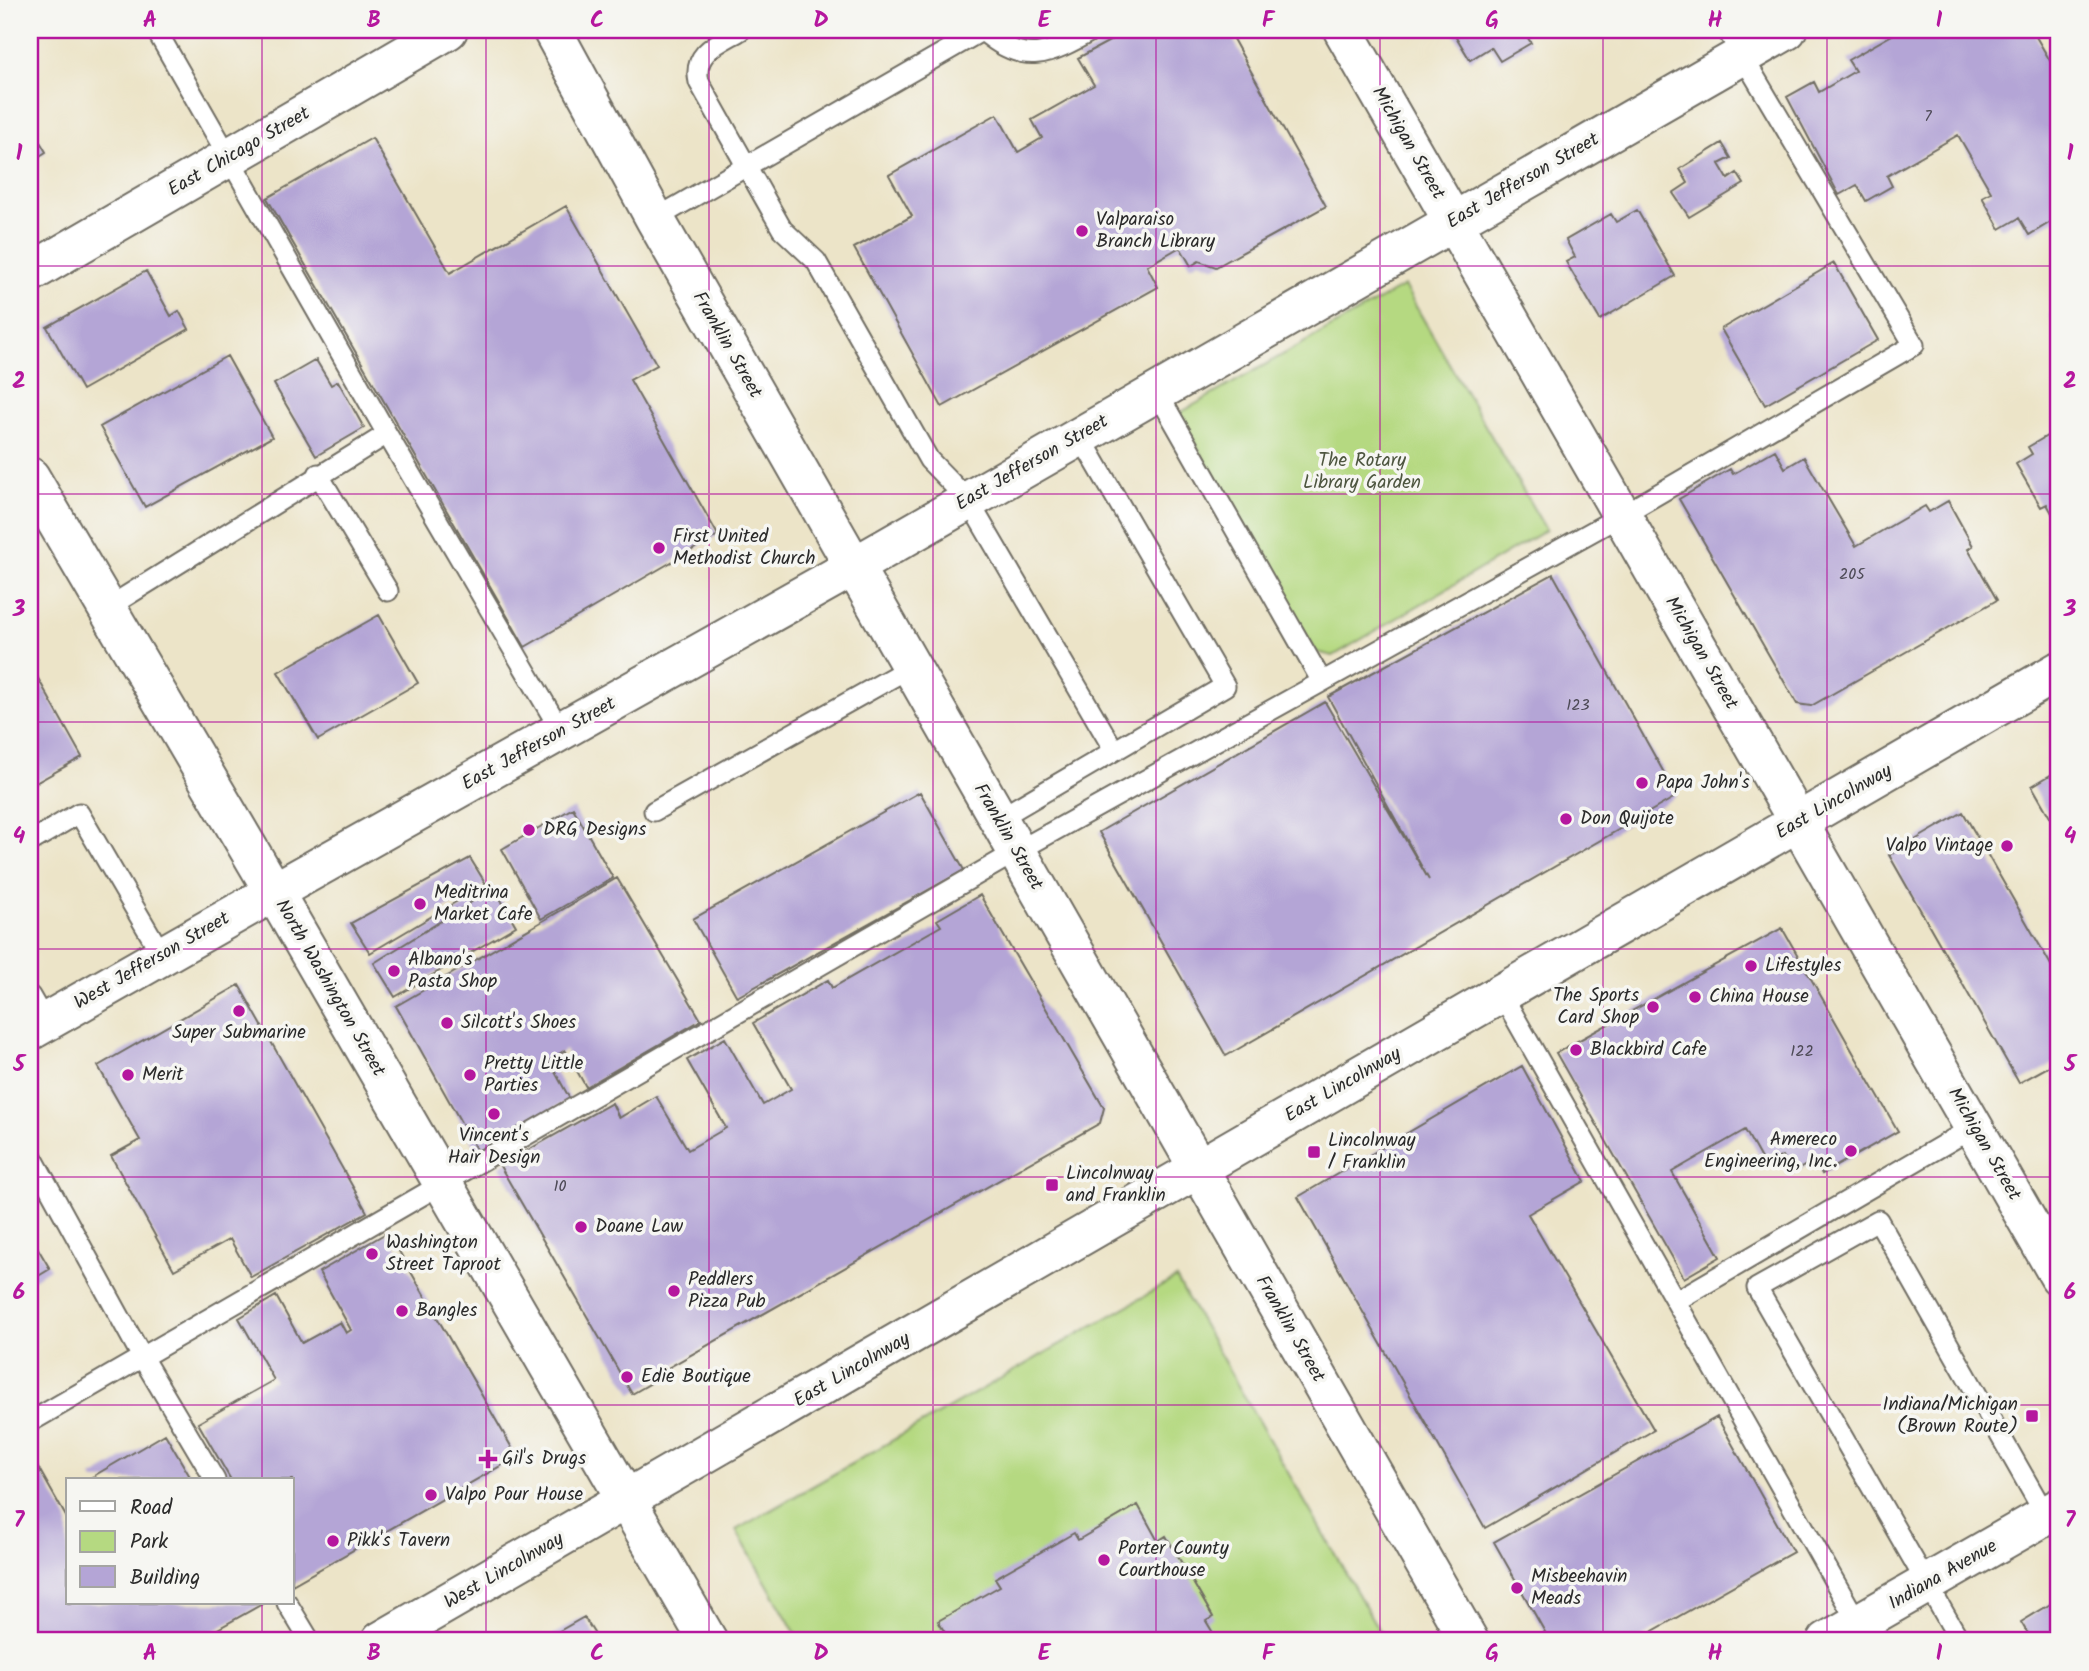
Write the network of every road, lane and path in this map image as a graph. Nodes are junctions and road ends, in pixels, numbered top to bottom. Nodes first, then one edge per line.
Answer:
1 (156, 30) edge
2 (448, 30) edge
3 (552, 30) edge
4 (741, 30) edge
5 (983, 30) edge
6 (1093, 30) edge
7 (1343, 30) edge
8 (1787, 30) edge
9 (1735, 42) edge
10 (229, 158) junction
11 (747, 167) junction
12 (655, 219) junction
13 (1453, 221) junction
14 (30, 274) edge
15 (1157, 392) junction
16 (387, 434) junction
17 (1080, 436) junction
18 (318, 474) junction
19 (30, 477) edge
20 (968, 500) junction
21 (1622, 515) junction
22 (853, 567) junction
23 (388, 590) dead end
24 (107, 607) junction
25 (911, 667) junction
26 (2059, 671) edge
27 (1321, 680) junction
28 (561, 731) junction
29 (1114, 751) junction
30 (654, 811) dead end
31 (1798, 822) junction
32 (1007, 835) junction
33 (30, 842) edge
34 (274, 892) junction
35 (162, 955) junction
36 (1502, 993) junction
37 (35, 1016) edge
38 (1974, 1127) junction
39 (30, 1153) edge
40 (1198, 1169) junction
41 (442, 1182) junction
42 (2059, 1276) edge
43 (1676, 1301) junction
44 (142, 1357) junction
45 (30, 1422) edge
46 (214, 1478) edge
47 (626, 1500) junction
48 (2053, 1512) edge
49 (1926, 1584) junction
50 (288, 1604) edge
51 (1842, 1632) edge
52 (404, 1636) edge
53 (310, 1641) edge
54 (708, 1641) edge
55 (1469, 1641) edge
56 (1960, 1641) edge

1 - 10 lane
2 - 10 main road, East Chicago Street
3 - 12 main road, Franklin Street
4 - 11 lane
5 - 6 lane
5 - 11 lane
7 - 13 main road, Michigan Street
8 - 9 main road, East Jefferson Street
9 - 13 main road, East Jefferson Street
9 - 21 lane
10 - 14 main road, East Chicago Street
10 - 16 lane
11 - 12 lane
11 - 20 lane
12 - 22 main road, Franklin Street
13 - 15 main road, East Jefferson Street
13 - 21 main road, Michigan Street
15 - 17 main road, East Jefferson Street
15 - 27 lane
16 - 18 lane
16 - 28 lane
17 - 20 main road, East Jefferson Street
17 - 29 lane
18 - 23 lane
18 - 24 lane
19 - 24 main road, North Washington Street
20 - 22 main road, East Jefferson Street
20 - 29 lane
21 - 27 lane
21 - 31 main road, Michigan Street
22 - 25 main road, Franklin Street
22 - 28 main road, East Jefferson Street
24 - 34 main road, North Washington Street
25 - 30 lane
25 - 32 main road, Franklin Street
26 - 31 main road, East Lincolnway
27 - 32 lane
28 - 34 main road, East Jefferson Street
29 - 32 lane
31 - 36 main road, East Lincolnway
31 - 38 main road, Michigan Street
32 - 40 main road, Franklin Street
32 - 41 lane
33 - 35 lane
34 - 35 main road, West Jefferson Street
34 - 41 main road, North Washington Street
35 - 37 main road, West Jefferson Street
36 - 40 main road, East Lincolnway
36 - 43 lane
38 - 42 main road, Michigan Street
38 - 43 lane
39 - 44 lane
40 - 47 main road, East Lincolnway
40 - 55 main road, Franklin Street
41 - 44 lane
41 - 47 main road, North Washington Street
43 - 51 lane
44 - 45 lane
44 - 46 lane
47 - 52 main road, West Lincolnway
47 - 54 main road, North Washington Street
48 - 49 main road, Indiana Avenue
48 - 49 lane
49 - 51 main road, Indiana Avenue
49 - 56 lane
50 - 53 lane

